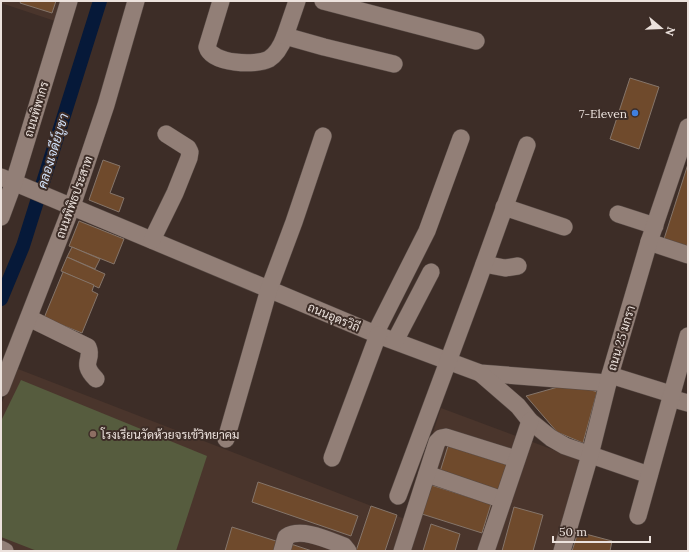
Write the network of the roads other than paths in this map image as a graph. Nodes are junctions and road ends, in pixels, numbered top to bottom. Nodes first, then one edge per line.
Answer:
1 (69, 1) edge
2 (136, 1) edge
3 (221, 1) edge
4 (297, 1) edge
5 (323, 1) edge
6 (285, 36) junction
7 (476, 41) dead end
8 (394, 64) dead end
9 (688, 127) edge
10 (166, 134) dead end
11 (323, 136) dead end
12 (462, 138) dead end
13 (527, 144) dead end
14 (7, 179) edge
15 (65, 204) junction
16 (504, 207) junction
17 (618, 214) dead end
18 (1, 217) edge
19 (655, 226) junction
20 (564, 227) dead end
21 (152, 240) junction
22 (649, 242) junction
23 (688, 255) edge
24 (484, 264) junction
25 (518, 266) dead end
26 (431, 272) dead end
27 (269, 289) junction
28 (29, 318) junction
29 (376, 334) junction
30 (688, 336) edge
31 (395, 341) junction
32 (449, 360) junction
33 (480, 373) junction
34 (96, 379) dead end
35 (609, 379) junction
36 (1, 388) edge
37 (670, 396) junction
38 (688, 403) edge
39 (530, 421) junction
40 (226, 439) dead end
41 (590, 455) junction
42 (332, 458) dead end
43 (516, 459) junction
44 (427, 474) junction
45 (649, 475) junction
46 (398, 496) dead end
47 (502, 500) junction
48 (638, 516) dead end
49 (1, 549) edge
50 (6, 551) edge
51 (282, 551) edge
52 (348, 551) edge
53 (402, 551) edge
54 (486, 551) edge
55 (562, 551) edge

1 - 14 street, ถนนทิพากร
2 - 15 street, ถนนพิพิธประสาท
3 - 6 street
4 - 6 street
5 - 7 street
6 - 8 street
9 - 19 street, ถนน 25 มกรา
10 - 21 street
11 - 27 street
12 - 29 street
13 - 16 street
14 - 15 street, ถนนอุดรวิถี
14 - 18 street, ถนนทิพากร
15 - 21 street, ถนนอุดรวิถี
15 - 28 street, ถนนพิพิธประสาท
16 - 20 street
16 - 24 street
17 - 19 street
19 - 22 street, ถนน 25 มกรา
21 - 27 street, ถนนอุดรวิถี
22 - 23 street
22 - 35 street, ถนน 25 มกรา
24 - 25 street
24 - 32 street
26 - 31 street
27 - 29 street, ถนนอุดรวิถี
27 - 40 street
28 - 34 street
28 - 36 street, ถนนพิพิธประสาท
29 - 31 street, ถนนอุดรวิถี
29 - 42 street
30 - 37 street
31 - 32 street, ถนนอุดรวิถี
32 - 33 street, ถนนอุดรวิถี
32 - 46 street
33 - 35 street, ถนนอุดรวิถี
33 - 39 street
35 - 37 street, ถนนอุดรวิถี
35 - 41 street, ถนน 25 มกรา
37 - 38 street, ถนนอุดรวิถี
37 - 45 street
39 - 41 street
39 - 43 street
41 - 45 street
41 - 55 street, ถนน 25 มกรา
43 - 44 street
43 - 47 street
44 - 47 street
44 - 53 street
45 - 48 street
47 - 54 street
49 - 50 street
51 - 52 street

